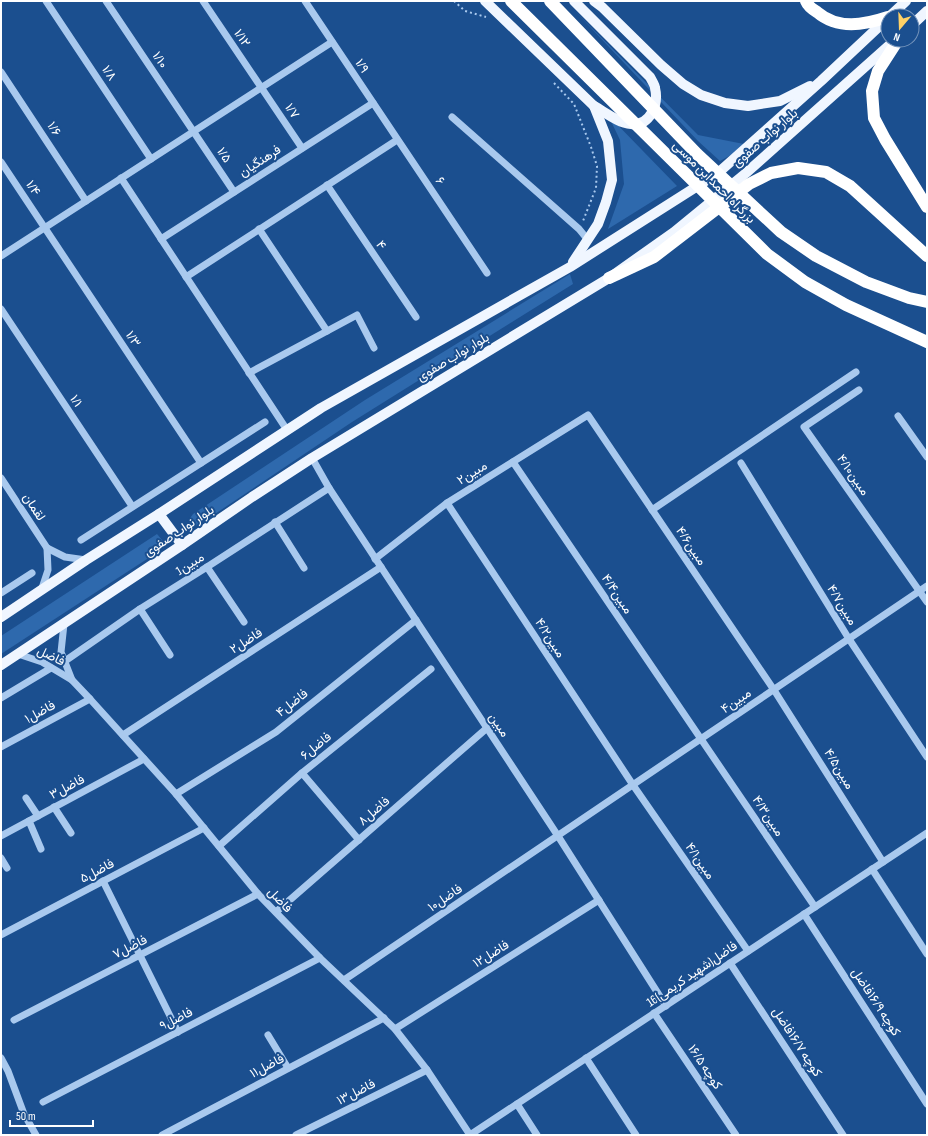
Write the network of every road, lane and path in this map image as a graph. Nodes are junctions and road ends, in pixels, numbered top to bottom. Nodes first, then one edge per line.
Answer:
1 (46, 1) edge
2 (106, 1) edge
3 (203, 1) edge
4 (305, 1) edge
5 (454, 1) edge
6 (485, 1) edge
7 (511, 1) edge
8 (550, 1) edge
9 (574, 1) edge
10 (594, 1) edge
11 (806, 1) edge
12 (906, 1) edge
13 (899, 8) edge
14 (880, 20) edge
15 (491, 21) dead end
16 (880, 25) edge
17 (332, 42) junction
18 (887, 48) edge
19 (892, 48) edge
20 (1, 72) edge
21 (550, 80) dead end
22 (821, 81) junction
23 (262, 88) junction
24 (372, 102) junction
25 (594, 106) junction
26 (452, 117) dead end
27 (193, 132) junction
28 (397, 140) junction
29 (302, 148) junction
30 (152, 159) junction
31 (1, 162) edge
32 (121, 178) junction
33 (327, 185) junction
34 (234, 192) junction
35 (86, 201) junction
36 (927, 207) edge
37 (45, 228) junction
38 (259, 229) junction
39 (579, 229) junction
40 (161, 239) junction
41 (588, 240) junction
42 (1, 256) edge
43 (927, 256) edge
44 (570, 267) junction
45 (487, 273) dead end
46 (186, 277) junction
47 (609, 278) junction
48 (927, 302) edge
49 (1, 309) edge
50 (416, 318) dead end
51 (327, 331) junction
52 (927, 342) edge
53 (374, 348) dead end
54 (856, 372) dead end
55 (249, 373) junction
56 (859, 390) dead end
57 (588, 415) joint
58 (898, 416) dead end
59 (265, 422) dead end
60 (287, 430) junction
61 (312, 458) junction
62 (927, 458) edge
63 (513, 462) junction
64 (741, 462) dead end
65 (202, 463) junction
66 (1, 478) edge
67 (329, 488) junction
68 (447, 503) junction
69 (132, 506) junction
70 (652, 510) junction
71 (159, 514) junction
72 (275, 522) junction
73 (81, 540) dead end
74 (182, 545) junction
75 (47, 548) junction
76 (375, 559) junction
77 (86, 560) junction
78 (208, 567) junction
79 (381, 567) junction
80 (304, 568) dead end
81 (32, 573) dead end
82 (927, 586) edge
83 (920, 591) junction
84 (41, 592) junction
85 (1, 593) edge
86 (927, 602) edge
87 (140, 609) junction
88 (1, 618) edge
89 (416, 620) junction
90 (244, 622) dead end
91 (64, 624) junction
92 (849, 639) junction
93 (18, 654) junction
94 (170, 655) dead end
95 (65, 661) junction
96 (1, 665) edge
97 (52, 668) junction
98 (431, 669) dead end
99 (72, 680) junction
100 (774, 690) junction
101 (1, 698) edge
102 (90, 699) junction
103 (487, 728) junction
104 (123, 736) junction
105 (700, 739) junction
106 (1, 747) edge
107 (927, 757) edge
108 (144, 758) junction
109 (302, 774) junction
110 (633, 785) junction
111 (176, 794) junction
112 (26, 798) dead end
113 (54, 807) junction
114 (38, 816) junction
115 (29, 821) junction
116 (204, 828) junction
117 (71, 833) dead end
118 (927, 833) edge
119 (1, 836) edge
120 (558, 836) junction
121 (360, 840) junction
122 (219, 846) junction
123 (41, 849) dead end
124 (1, 858) edge
125 (883, 862) junction
126 (7, 868) dead end
127 (872, 869) junction
128 (104, 881) junction
129 (258, 894) junction
130 (599, 900) junction
131 (815, 907) junction
132 (276, 912) junction
133 (804, 914) junction
134 (1, 935) edge
135 (748, 951) junction
136 (927, 954) edge
137 (140, 955) junction
138 (320, 958) junction
139 (730, 963) junction
140 (344, 980) junction
141 (666, 1006) junction
142 (654, 1013) junction
143 (384, 1018) junction
144 (14, 1020) dead end
145 (395, 1029) junction
146 (178, 1032) junction
147 (268, 1035) dead end
148 (1, 1058) edge
149 (586, 1058) junction
150 (288, 1068) junction
151 (427, 1070) junction
152 (43, 1102) dead end
153 (517, 1104) junction
154 (927, 1104) edge
155 (36, 1135) edge
156 (162, 1135) edge
157 (296, 1135) edge
158 (470, 1135) edge
159 (537, 1135) edge
160 (636, 1135) edge
161 (736, 1135) edge
162 (843, 1135) edge

1 - 30 street, ۱/۸
2 - 27 street, ۱/۱۰
3 - 23 street, ۱/۱۲
4 - 17 street, ۱/۹
5 - 15 path
6 - 25 main road
7 - 52 highway, بزرگراه احمد ابن موسی, bridge
8 - 48 highway, بزرگراه احمد ابن موسی, bridge
9 - 25 main road
10 - 22 main road
11 - 14 highway
12 - 13 main road, بلوار نواب صفوی
16 - 22 main road, بلوار نواب صفوی
17 - 23 street
17 - 24 street, ۱/۹
18 - 47 main road, بلوار نواب صفوی
19 - 36 highway
20 - 35 street, ۱/۶
21 - 39 path
22 - 44 main road, بلوار نواب صفوی
23 - 27 street
23 - 29 street, ۱/۷
24 - 28 street, ۶
24 - 29 street, فرهنگیان
25 - 41 main road
26 - 39 street
27 - 30 street
27 - 34 street, ۱/۵
28 - 33 street
28 - 45 street, ۶
29 - 34 street, فرهنگیان
30 - 32 street
31 - 37 street, ۱/۴
32 - 35 street
32 - 40 street
33 - 38 street
33 - 50 street, ۴
34 - 40 street, فرهنگیان
35 - 37 street
37 - 42 street
37 - 65 street, ۱/۳
38 - 46 street
38 - 51 street
39 - 41 street
40 - 46 street
41 - 44 main road
43 - 47 highway
44 - 60 main road, بلوار نواب صفوی
46 - 55 street
47 - 61 main road, بلوار نواب صفوی
49 - 69 street, ۱/۱
51 - 53 street
51 - 55 street
54 - 70 street
55 - 60 street
56 - 83 street, ۴/۱۰مبین
57 - 63 street, ۲مبین
57 - 70 street, ۴/۶مبین
58 - 62 street
59 - 65 street
60 - 71 main road, بلوار نواب صفوی
61 - 67 street, مبین
61 - 74 main road, بلوار نواب صفوی
63 - 68 street, ۲مبین
63 - 105 street, ۴/۴مبین
64 - 92 street, ۴/۷مبین
65 - 69 street
66 - 75 street, لقمان
67 - 72 street, 1مبین
67 - 76 street, مبین
68 - 76 street, ۲مبین
68 - 110 street, ۴/۲مبین
69 - 73 street
70 - 100 street, ۴/۶مبین
71 - 74 main road
71 - 77 main road, بلوار نواب صفوی
72 - 78 street, 1مبین
72 - 80 street
74 - 91 main road, بلوار نواب صفوی
75 - 77 street
75 - 84 street
76 - 79 street, مبین
77 - 84 main road, بلوار نواب صفوی
78 - 87 street, 1مبین
78 - 90 street
79 - 89 street, مبین
79 - 104 street, ۲فاضل
81 - 85 street
82 - 83 street, ۴مبین
83 - 86 street
83 - 92 street, ۴مبین
84 - 88 main road, بلوار نواب صفوی
87 - 94 street
87 - 95 street, 1مبین
89 - 103 street, مبین
89 - 111 street, ۴فاضل
91 - 93 main road, بلوار نواب صفوی
91 - 95 street, فاضل
92 - 100 street, ۴مبین
92 - 107 street, ۴/۷مبین
93 - 96 main road, بلوار نواب صفوی
93 - 97 street, فاضل
95 - 99 street, فاضل
97 - 99 street, فاضل
97 - 101 street
98 - 109 street, ۶فاضل
99 - 102 street, فاضل
100 - 105 street, ۴مبین
100 - 125 street, ۴/۵مبین
102 - 104 street, فاضل
102 - 106 street, ۱فاضل
103 - 120 street, مبین
103 - 121 street, ۸فاضل
104 - 108 street, فاضل
105 - 110 street, ۴مبین
105 - 131 street, ۴/۳مبین
108 - 111 street, فاضل
108 - 113 street, ۳فاضل
109 - 121 street
109 - 122 street, ۶فاضل
110 - 120 street, ۴مبین
110 - 135 street, ۴/۱مبین
111 - 116 street, فاضل
112 - 114 street
113 - 114 street, ۳فاضل
113 - 117 street
114 - 115 street, ۳فاضل
115 - 119 street, ۳فاضل
115 - 123 street
116 - 122 street, فاضل
116 - 128 street, ۵فاضل
118 - 125 street, 16فاضل(شهید کریمی)
120 - 130 street, مبین
120 - 140 street, ۱۰فاضل
121 - 132 street, ۸فاضل
122 - 129 street, فاضل
124 - 126 street
125 - 127 street, 16فاضل(شهید کریمی)
127 - 131 street, 16فاضل(شهید کریمی)
127 - 136 street
128 - 134 street, ۵فاضل
128 - 137 street
129 - 132 street, فاضل
129 - 137 street, ۷فاضل
130 - 141 street, مبین
130 - 145 street, ۱۲فاضل
131 - 133 street, 16فاضل(شهید کریمی)
132 - 138 street, فاضل
133 - 135 street, 16فاضل(شهید کریمی)
133 - 154 street, کوچه ۱۶/۹فاضل
135 - 139 street, 16فاضل(شهید کریمی)
137 - 144 street, ۷فاضل
137 - 146 street
138 - 140 street, فاضل
138 - 146 street, ۹فاضل
139 - 141 street, 16فاضل(شهید کریمی)
139 - 162 street, کوچه ۱۶/۷فاضل
140 - 143 street, فاضل
141 - 142 street, 16فاضل(شهید کریمی)
142 - 149 street, 16فاضل(شهید کریمی)
142 - 161 street, کوچه ۱۶/۵
143 - 145 street, فاضل
143 - 150 street, ۱۱فاضل
145 - 151 street, فاضل
146 - 152 street, ۹فاضل
147 - 150 street
148 - 155 street
149 - 153 street, 16فاضل(شهید کریمی)
149 - 160 street
150 - 156 street, ۱۱فاضل
151 - 157 street, ۱۳فاضل
151 - 158 street, فاضل
153 - 158 street, 16فاضل(شهید کریمی)
153 - 159 street

